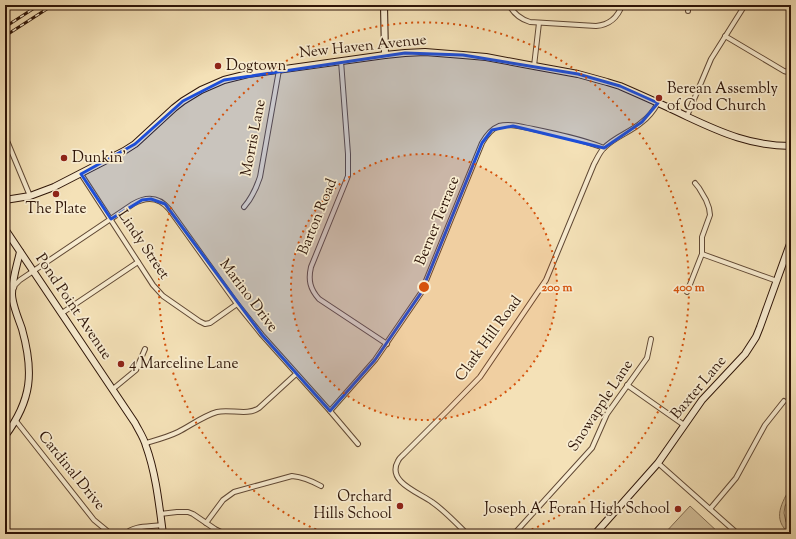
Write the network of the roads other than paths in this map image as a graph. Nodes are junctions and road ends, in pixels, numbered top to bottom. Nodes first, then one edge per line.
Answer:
1 (384, 5) edge
2 (509, 5) edge
3 (622, 5) edge
4 (688, 5) edge
5 (745, 5) edge
6 (688, 11) dead end
7 (538, 23) junction
8 (725, 36) junction
9 (385, 55) junction
10 (341, 62) junction
11 (534, 66) junction
12 (279, 70) junction
13 (791, 73) edge
14 (658, 103) junction
15 (687, 116) junction
16 (5, 136) edge
17 (791, 146) edge
18 (604, 148) junction
19 (81, 174) junction
20 (694, 183) dead end
21 (30, 196) junction
22 (5, 200) edge
23 (244, 207) dead end
24 (111, 219) junction
25 (5, 229) edge
26 (791, 241) edge
27 (20, 252) junction
28 (702, 254) junction
29 (138, 262) junction
30 (33, 271) junction
31 (777, 281) junction
32 (12, 291) junction
33 (688, 292) dead end
34 (237, 304) junction
35 (62, 313) junction
36 (651, 339) dead end
37 (386, 344) junction
38 (145, 349) dead end
39 (296, 374) junction
40 (627, 385) junction
41 (113, 389) junction
42 (784, 401) dead end
43 (330, 410) junction
44 (16, 421) junction
45 (684, 425) junction
46 (5, 436) edge
47 (146, 443) junction
48 (358, 444) dead end
49 (658, 463) junction
50 (321, 486) dead end
51 (710, 509) junction
52 (160, 514) junction
53 (206, 523) junction
54 (162, 525) junction
55 (111, 534) edge
56 (125, 534) edge
57 (163, 534) edge
58 (225, 534) edge
59 (467, 534) edge
60 (514, 534) edge
61 (595, 534) edge
62 (738, 534) edge

1 - 9 main road
2 - 7 street
3 - 7 street
4 - 6 street
5 - 8 street
7 - 11 street
8 - 13 street
8 - 15 street
9 - 10 main road, New Haven Avenue
9 - 11 main road, New Haven Avenue
10 - 12 main road, New Haven Avenue
10 - 37 street, Barton Road
11 - 14 main road, New Haven Avenue
12 - 19 main road, New Haven Avenue
12 - 23 street, Morris Lane
14 - 15 main road, New Haven Avenue
14 - 18 street, Clark Hill Road
15 - 17 main road, New Haven Avenue
16 - 21 street
18 - 37 street, Berner Terrace
18 - 59 street, Clark Hill Road
19 - 21 main road, New Haven Avenue
19 - 24 street, Lindy Street
20 - 28 street
21 - 22 main road, New Haven Avenue
24 - 29 street, Lindy Street
24 - 30 street, Marino Drive
24 - 34 street, Marino Drive
25 - 27 main road, Pond Point Avenue
26 - 31 main road, Baxter Lane
27 - 30 main road, Pond Point Avenue
27 - 32 main road
28 - 31 street
28 - 33 street
29 - 34 street, Lindy Street
29 - 35 street
30 - 32 street, Marino Drive
30 - 35 main road, Pond Point Avenue
31 - 45 main road, Baxter Lane
32 - 44 main road
34 - 39 street, Marino Drive
35 - 41 main road, Pond Point Avenue
36 - 40 street, Snowapple Lane
37 - 43 street, Berner Terrace
38 - 41 street
39 - 43 street, Marino Drive
39 - 47 street
40 - 45 street
40 - 60 street, Snowapple Lane
41 - 47 main road, Pond Point Avenue
42 - 51 street
43 - 48 street, Marino Drive
44 - 46 main road
44 - 55 street, Cardinal Drive
45 - 49 main road, Baxter Lane
47 - 52 main road, Pond Point Avenue
49 - 51 street
49 - 61 main road, Baxter Lane
50 - 53 street
51 - 62 street
52 - 53 street
52 - 54 main road, Pond Point Avenue
53 - 58 street
54 - 56 street
54 - 57 main road, Pond Point Avenue

